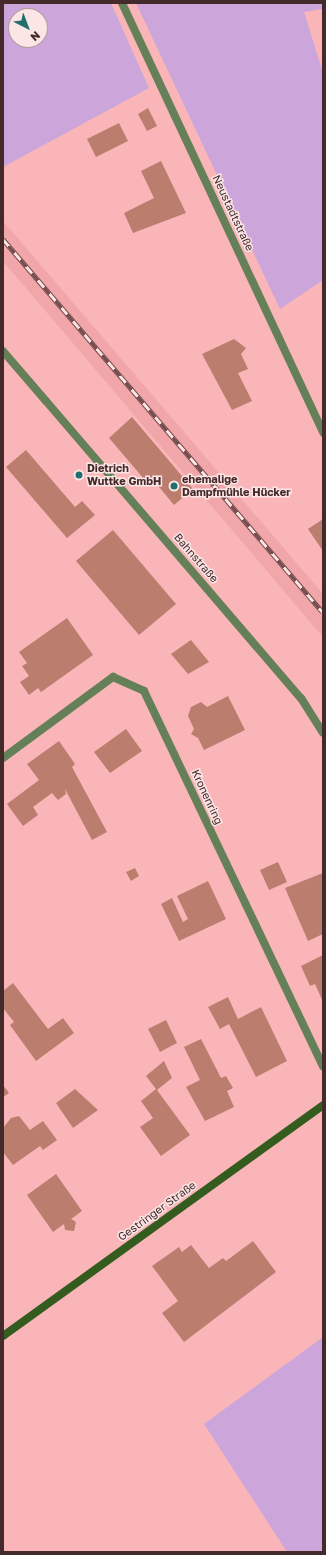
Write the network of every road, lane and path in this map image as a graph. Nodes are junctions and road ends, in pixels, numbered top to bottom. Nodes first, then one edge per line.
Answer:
1 (122, 3) edge
2 (3, 351) edge
3 (323, 433) edge
4 (323, 733) edge
5 (3, 758) edge
6 (323, 1066) edge
7 (323, 1105) edge
8 (3, 1336) edge

1 - 3 street, Neustadtstraße
2 - 4 street, Bahnstraße
5 - 6 street, Kronenring
7 - 8 main road, Gestringer Straße

